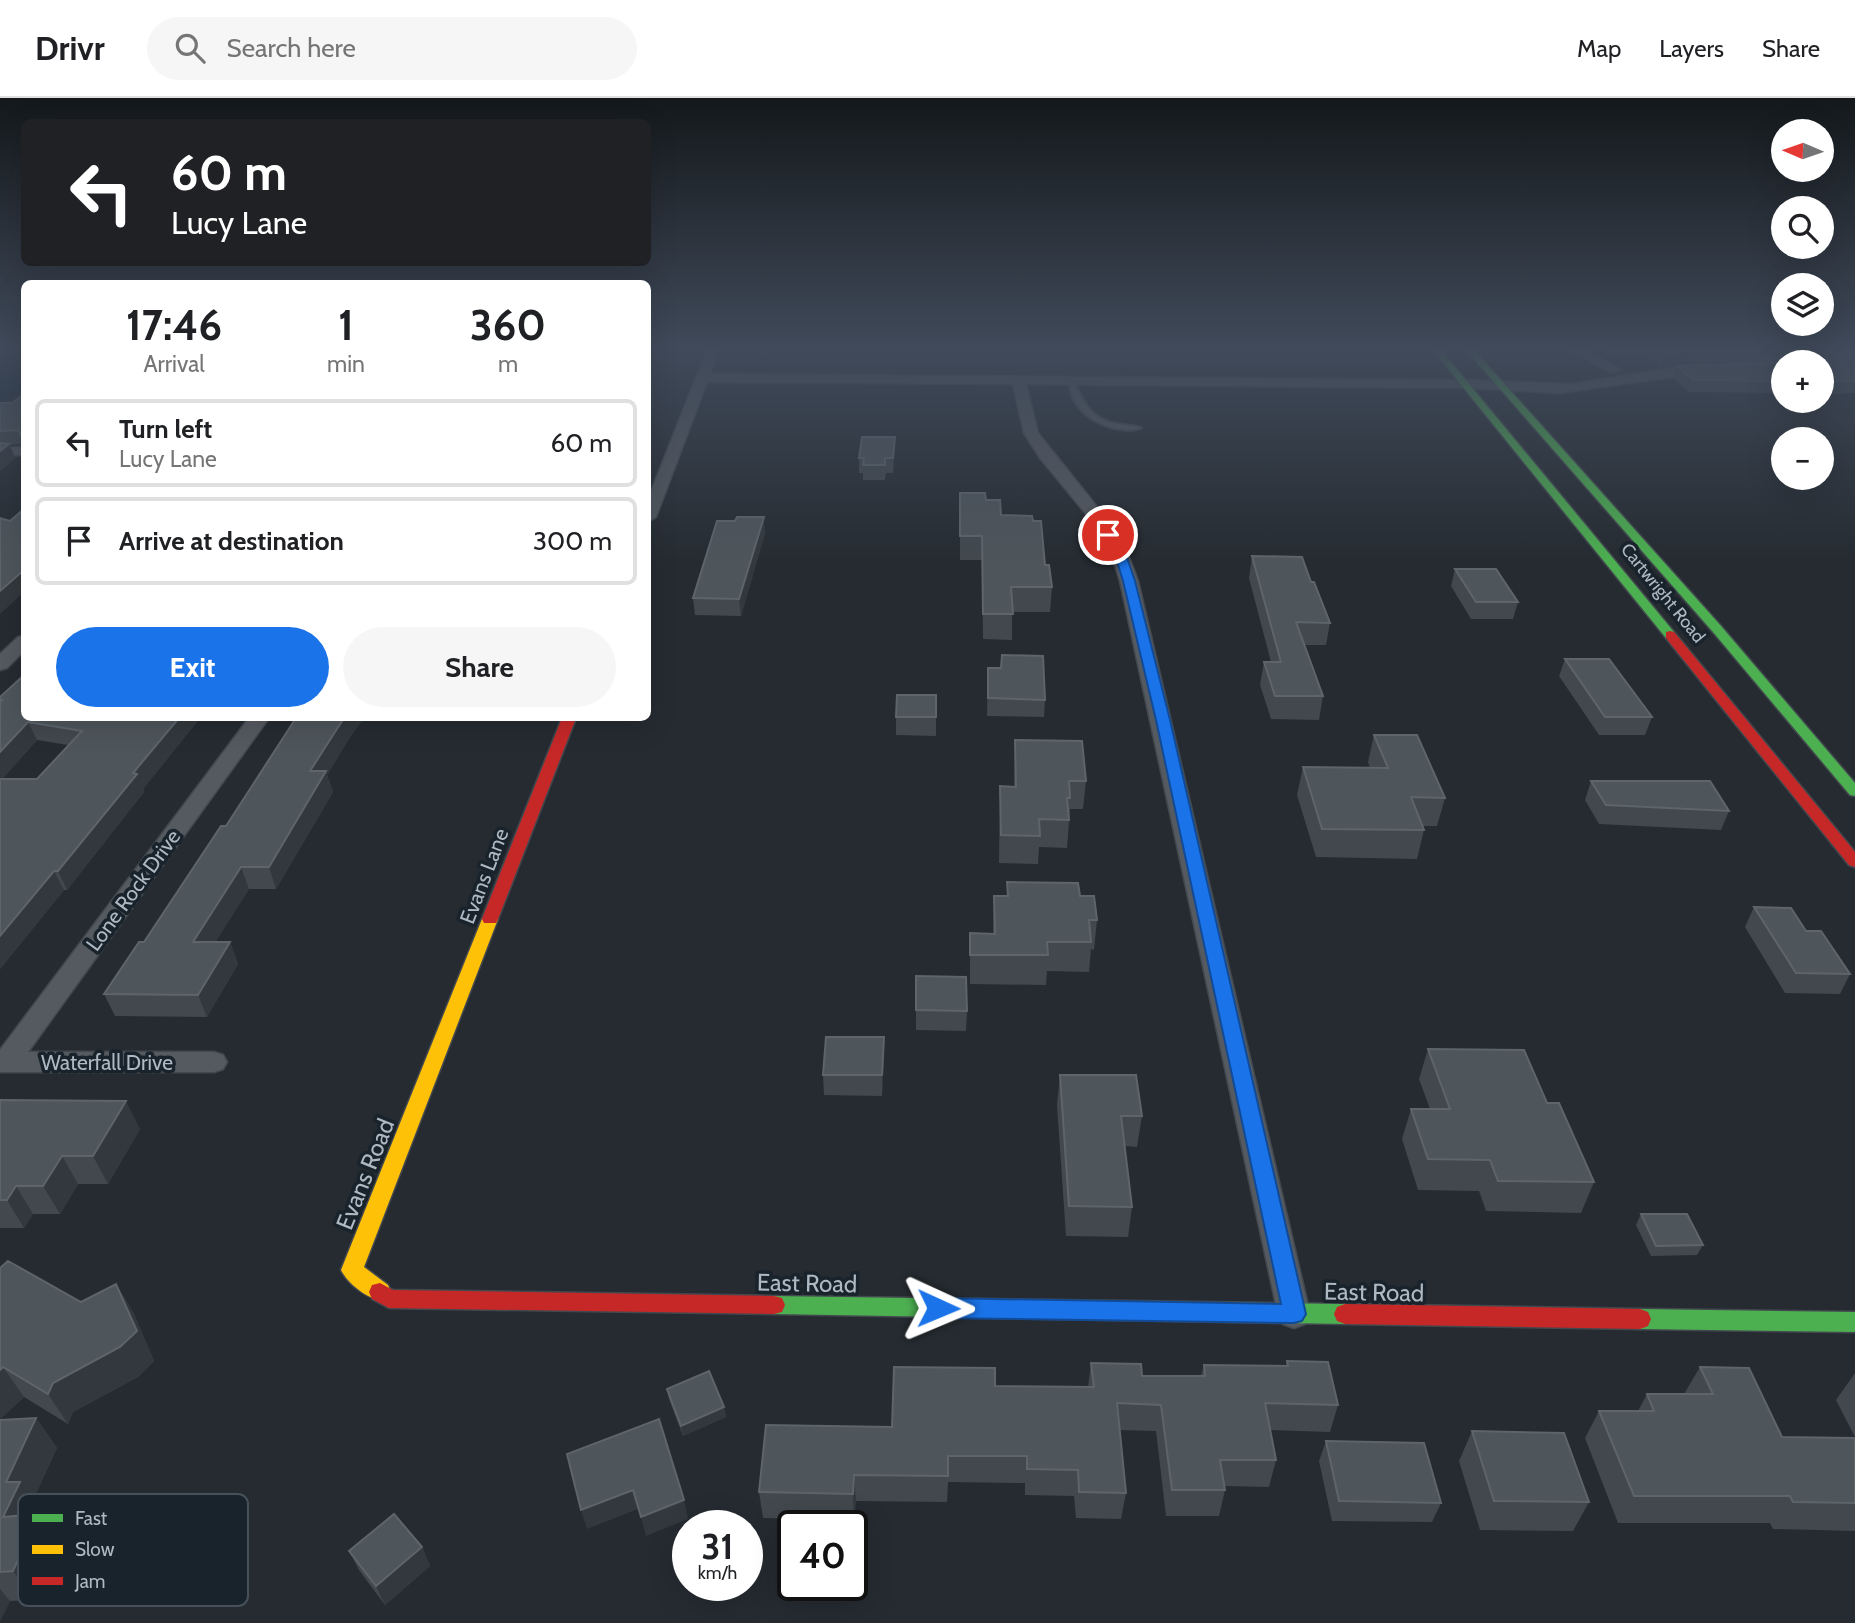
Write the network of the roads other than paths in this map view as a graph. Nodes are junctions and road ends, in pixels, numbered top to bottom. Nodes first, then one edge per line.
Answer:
1 (685, 421) edge
2 (1028, 421) edge
3 (1101, 421) edge
4 (1498, 421) edge
5 (1540, 421) edge
6 (1137, 428) dead end
7 (21, 451) edge
8 (0, 452) edge
9 (651, 509) edge
10 (1717, 629) junction
11 (1668, 630) junction
12 (21, 644) edge
13 (0, 664) edge
14 (257, 721) edge
15 (568, 721) edge
16 (1855, 792) edge
17 (1855, 862) edge
18 (438, 1051) joint
19 (3, 1062) edge
20 (214, 1062) dead end
21 (389, 1299) joint
22 (1294, 1314) junction
23 (1855, 1322) edge

1 - 9 street
2 - 22 street
3 - 6 lane
4 - 11 main road, Cartwright Road
5 - 10 main road, Cartwright Road
7 - 8 street
10 - 11 main road
10 - 16 main road, Cartwright Road
11 - 17 main road, Cartwright Road
12 - 13 street
14 - 19 street, Lone Rock Drive
15 - 18 main road, Evans Lane
18 - 21 main road, Evans Road
19 - 20 street, Waterfall Drive
21 - 22 main road, East Road
22 - 23 main road, East Road

